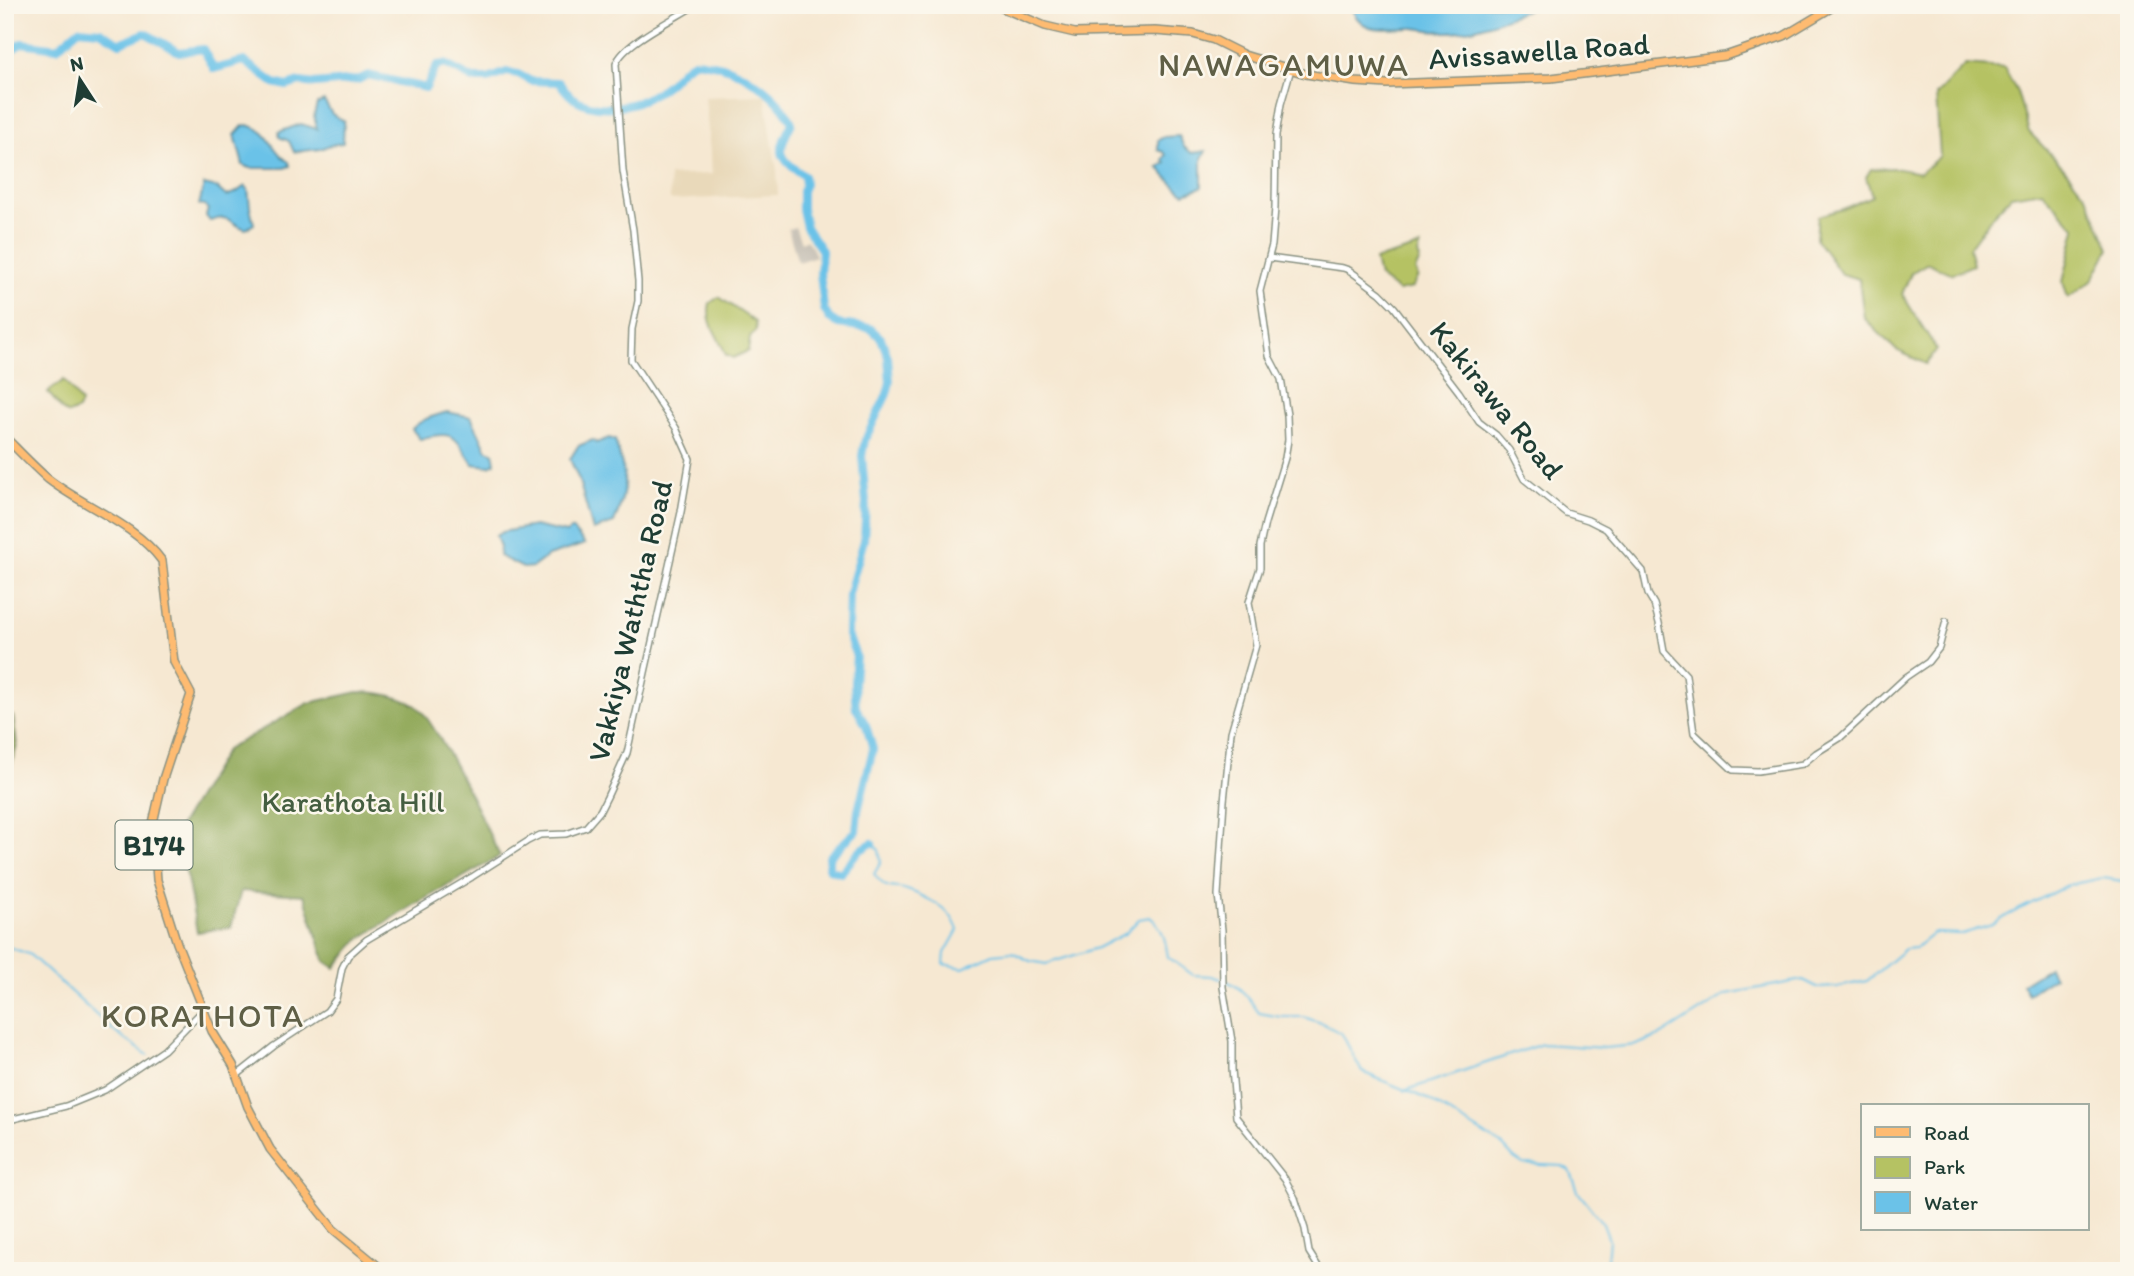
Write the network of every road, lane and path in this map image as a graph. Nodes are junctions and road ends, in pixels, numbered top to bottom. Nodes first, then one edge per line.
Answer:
1 (696, 5) edge
2 (995, 5) edge
3 (1836, 5) edge
4 (1291, 69) junction
5 (1269, 258) junction
6 (5, 437) edge
7 (1946, 621) dead end
8 (203, 1010) junction
9 (236, 1076) junction
10 (5, 1121) edge
11 (384, 1271) edge
12 (1321, 1271) edge

1 - 9 street, Vakkiya Waththa Road
2 - 4 main road, Avissawella Road
3 - 4 main road, Avissawella Road
4 - 5 street
5 - 7 street, Kakirawa Road
5 - 12 street
6 - 8 main road, B174
8 - 9 main road, B174
8 - 10 street
9 - 11 main road, B174

